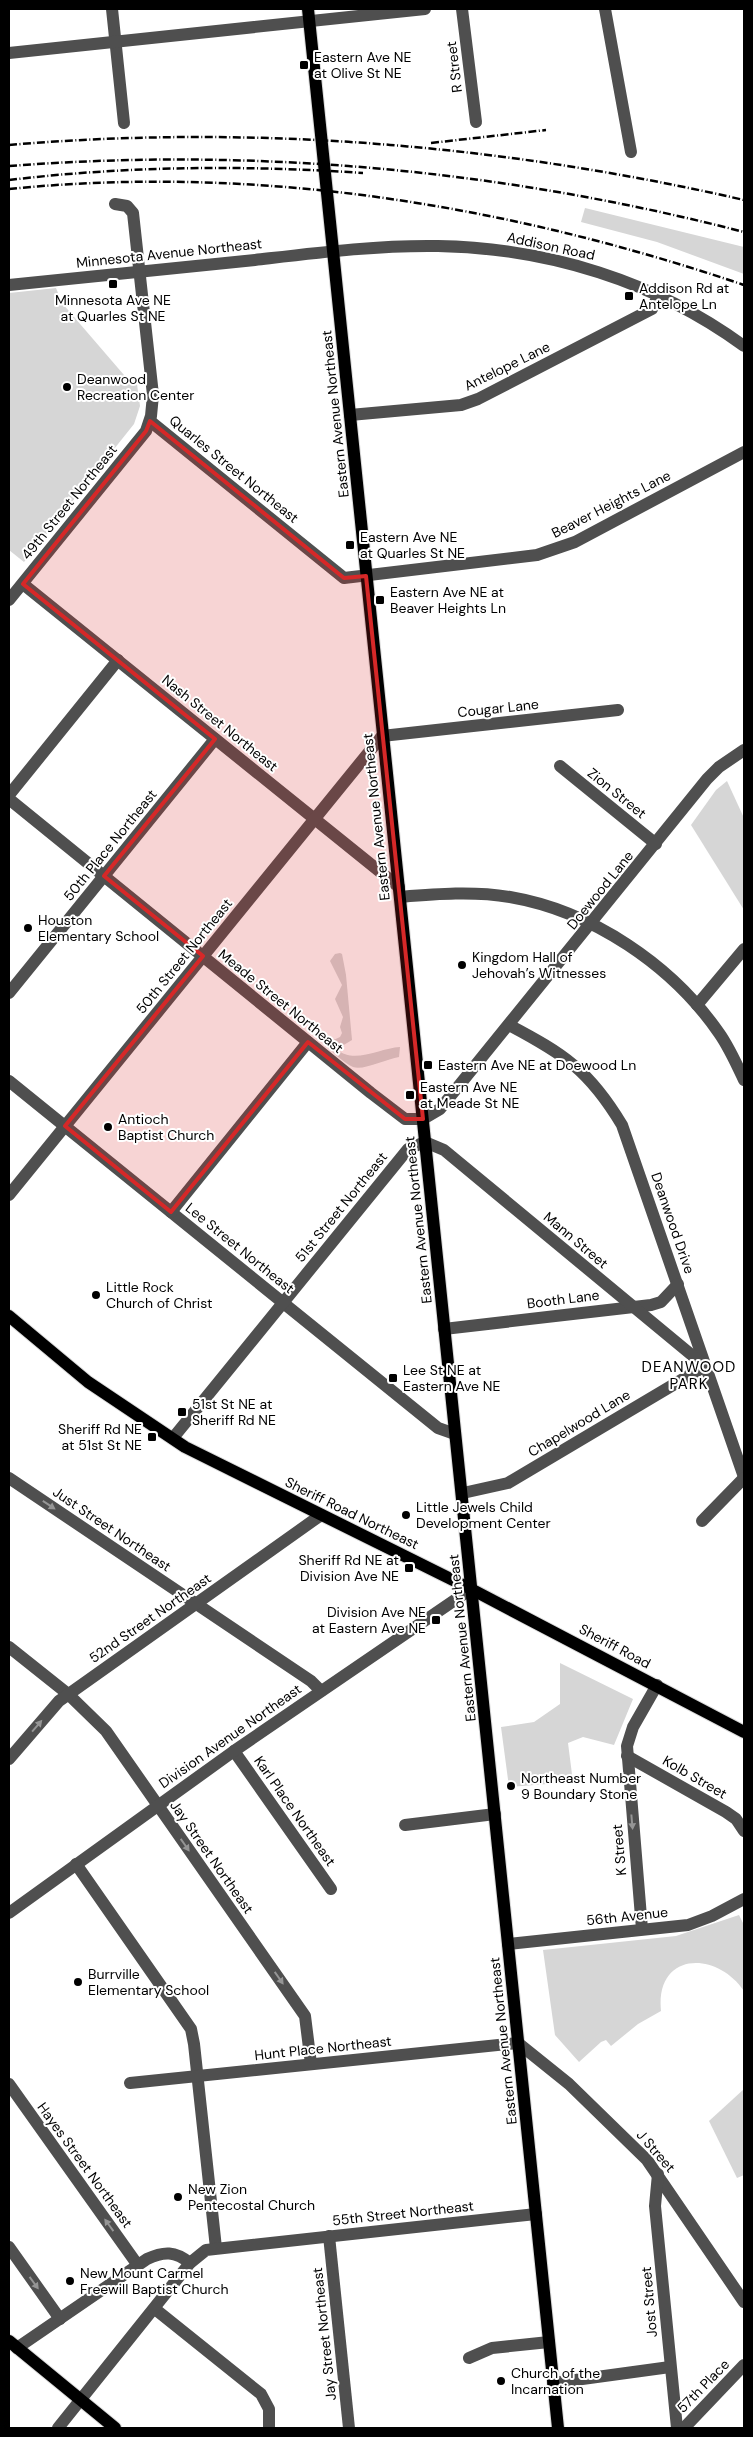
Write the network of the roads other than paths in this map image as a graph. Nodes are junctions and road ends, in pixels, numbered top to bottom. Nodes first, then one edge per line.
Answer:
1 (112, 9) edge
2 (425, 9) edge
3 (462, 9) edge
4 (605, 9) edge
5 (309, 15) edge
6 (115, 41) junction
7 (9, 53) edge
8 (476, 122) dead end
9 (124, 123) dead end
10 (631, 152) dead end
11 (116, 204) dead end
12 (333, 252) junction
13 (139, 272) junction
14 (9, 285) edge
15 (658, 296) junction
16 (744, 346) edge
17 (350, 414) junction
18 (150, 421) junction
19 (744, 452) edge
20 (366, 576) junction
21 (22, 584) junction
22 (9, 600) edge
23 (118, 660) junction
24 (618, 710) dead end
25 (382, 736) junction
26 (215, 739) junction
27 (744, 750) edge
28 (560, 766) dead end
29 (9, 795) edge
30 (9, 799) edge
31 (314, 819) junction
32 (656, 844) junction
33 (104, 876) junction
34 (399, 892) junction
35 (591, 924) junction
36 (744, 949) edge
37 (203, 956) junction
38 (9, 993) edge
39 (698, 1005) junction
40 (509, 1025) junction
41 (308, 1042) junction
42 (744, 1080) edge
43 (9, 1081) edge
44 (422, 1119) junction
45 (65, 1126) junction
46 (425, 1142) junction
47 (9, 1195) edge
48 (171, 1212) junction
49 (678, 1284) junction
50 (283, 1303) junction
51 (632, 1306) junction
52 (9, 1316) edge
53 (444, 1329) junction
54 (705, 1366) junction
55 (455, 1434) junction
56 (173, 1438) junction
57 (9, 1478) edge
58 (744, 1478) edge
59 (463, 1493) junction
60 (321, 1515) junction
61 (702, 1521) dead end
62 (471, 1588) junction
63 (197, 1604) junction
64 (9, 1647) edge
65 (657, 1685) junction
66 (320, 1691) junction
67 (68, 1694) junction
68 (744, 1732) edge
69 (234, 1751) junction
70 (627, 1756) junction
71 (9, 1759) edge
72 (158, 1805) junction
73 (495, 1814) junction
74 (405, 1825) dead end
75 (744, 1831) edge
76 (76, 1864) junction
77 (331, 1889) dead end
78 (744, 1899) edge
79 (9, 1913) edge
80 (642, 1929) junction
81 (508, 1944) junction
82 (518, 2043) junction
83 (311, 2064) junction
84 (198, 2076) junction
85 (130, 2083) dead end
86 (9, 2084) edge
87 (658, 2174) junction
88 (536, 2214) junction
89 (330, 2236) junction
90 (9, 2247) edge
91 (216, 2248) junction
92 (190, 2263) junction
93 (137, 2264) junction
94 (744, 2302) edge
95 (155, 2309) junction
96 (60, 2319) junction
97 (549, 2342) junction
98 (13, 2344) edge
99 (469, 2358) dead end
100 (744, 2365) edge
101 (670, 2367) junction
102 (554, 2383) junction
103 (80, 2400) junction
104 (58, 2428) edge
105 (115, 2428) edge
106 (269, 2428) edge
107 (349, 2428) edge
108 (558, 2428) edge
109 (677, 2428) edge
110 (684, 2428) edge

1 - 6 street
2 - 5 street
3 - 8 street, R Street
4 - 10 street
5 - 6 street
5 - 12 main road, Eastern Avenue Northeast
6 - 7 street
6 - 9 street
11 - 13 street, Quarles Street Northeast
12 - 13 street, Minnesota Avenue Northeast
12 - 15 street, Addison Road
12 - 17 main road, Eastern Avenue Northeast
13 - 14 street, Minnesota Avenue Northeast
13 - 18 street, Quarles Street Northeast
15 - 16 street, Addison Road
15 - 17 street, Antelope Lane
17 - 20 main road, Eastern Avenue Northeast
18 - 20 street, Quarles Street Northeast
18 - 21 street, 49th Street Northeast
19 - 20 street, Beaver Heights Lane
20 - 25 main road, Eastern Avenue Northeast
21 - 22 street, 49th Street Northeast
21 - 23 street, Nash Street Northeast
23 - 26 street, Nash Street Northeast
23 - 29 street
24 - 25 street, Cougar Lane
25 - 31 street, 50th Street Northeast
25 - 34 main road, Eastern Avenue Northeast
26 - 31 street, Nash Street Northeast
26 - 33 street, 50th Place Northeast
27 - 32 street, Doewood Lane
28 - 32 street, Zion Street
30 - 33 street, Meade Street Northeast
31 - 34 street, Nash Street Northeast
31 - 37 street, 50th Street Northeast
32 - 35 street, Doewood Lane
33 - 37 street, Meade Street Northeast
33 - 38 street, 50th Place Northeast
34 - 35 street
34 - 44 main road, Eastern Avenue Northeast
35 - 39 street
35 - 40 street, Doewood Lane
36 - 39 street
37 - 41 street, Meade Street Northeast
37 - 45 street, 50th Street Northeast
39 - 42 street
40 - 44 street, Doewood Lane
40 - 49 street, Deanwood Drive
41 - 44 street, Meade Street Northeast
41 - 48 street
43 - 45 street, Lee Street Northeast
44 - 46 main road, Eastern Avenue Northeast
45 - 47 street, 50th Street Northeast
45 - 48 street, Lee Street Northeast
46 - 50 street, 51st Street Northeast
46 - 51 street, Mann Street
46 - 53 main road, Eastern Avenue Northeast
48 - 50 street, Lee Street Northeast
49 - 51 street, Booth Lane
49 - 54 street, Deanwood Drive
50 - 55 street, Lee Street Northeast
50 - 56 street, 51st Street Northeast
51 - 53 street, Booth Lane
51 - 54 street, Mann Street
52 - 56 main road, Sheriff Road Northeast
53 - 55 main road, Eastern Avenue Northeast
54 - 58 street, Deanwood Drive
54 - 59 street, Chapelwood Lane
55 - 59 main road, Eastern Avenue Northeast
56 - 60 main road, Sheriff Road Northeast
57 -> 63 street, Just Street Northeast
58 - 61 street
59 - 62 main road, Eastern Avenue Northeast
60 - 62 main road, Sheriff Road Northeast
60 - 63 street, 52nd Street Northeast
62 - 65 main road, Sheriff Road
62 - 66 street, Division Avenue Northeast
62 - 73 main road, Eastern Avenue Northeast
63 - 66 street, Just Street Northeast
63 - 67 street, 52nd Street Northeast
64 - 67 street, Jay Street Northeast
65 - 68 main road, Sheriff Road
65 - 70 street, K Street
66 - 69 street, Division Avenue Northeast
71 -> 67 street, 52nd Street Northeast
67 - 72 street, Jay Street Northeast
69 - 72 street, Division Avenue Northeast
69 - 77 street, Karl Place Northeast
70 - 75 street, Kolb Street
70 -> 80 street, K Street
72 - 76 street, Division Avenue Northeast
72 -> 83 street, Jay Street Northeast
73 - 74 street
73 - 81 main road, Eastern Avenue Northeast
76 - 79 street, Division Avenue Northeast
76 - 84 street
78 - 80 street, 56th Avenue
80 - 81 street, 56th Avenue
81 - 82 main road, Eastern Avenue Northeast
82 - 83 street, Hunt Place Northeast
82 - 87 street, J Street
82 - 88 main road, Eastern Avenue Northeast
83 - 84 street, Hunt Place Northeast
84 - 85 street, Hunt Place Northeast
84 - 91 street
93 -> 86 street, Hayes Street Northeast
87 - 94 street, J Street
87 - 101 street, Jost Street
88 - 89 street, 55th Street Northeast
88 - 97 main road, Eastern Avenue Northeast
89 - 91 street, 55th Street Northeast
89 - 107 street, Jay Street Northeast
90 -> 96 street
91 - 92 street, 55th Street Northeast
92 - 93 street
92 - 95 street, 55th Street Northeast
93 - 96 street
95 - 103 street, 55th Street Northeast
95 - 106 street
96 - 98 street
97 - 99 street
97 - 102 main road, Eastern Avenue Northeast
98 - 103 main road
100 - 110 street, 57th Place
101 - 102 street
101 - 109 street, Jost Street
102 - 108 main road, Eastern Avenue Northeast
103 - 104 street, 55th Street Northeast
103 - 105 main road

